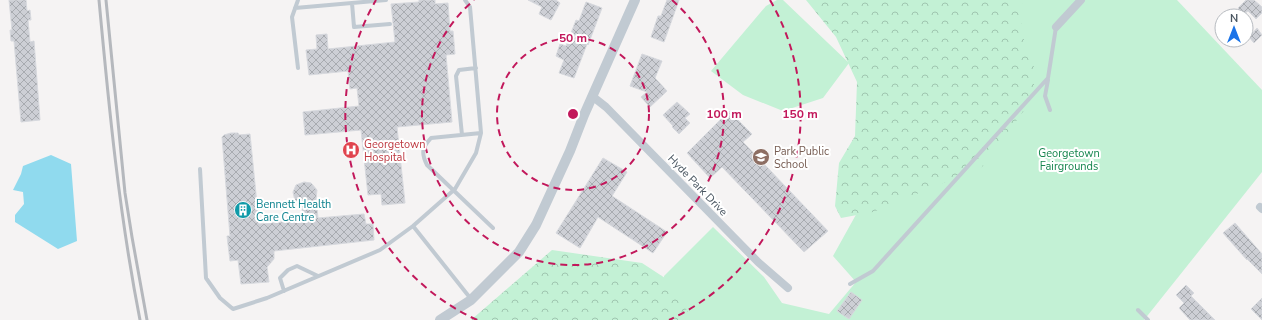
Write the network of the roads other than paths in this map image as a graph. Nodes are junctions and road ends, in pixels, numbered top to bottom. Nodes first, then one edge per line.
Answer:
1 (298, 0) edge
2 (386, 0) edge
3 (465, 0) edge
4 (634, 0) edge
5 (1080, 0) edge
6 (352, 3) junction
7 (295, 8) junction
8 (390, 24) dead end
9 (1056, 27) joint
10 (298, 68) dead end
11 (476, 68) junction
12 (1048, 78) junction
13 (592, 96) junction
14 (1050, 110) dead end
15 (481, 133) junction
16 (462, 135) junction
17 (200, 169) dead end
18 (452, 191) junction
19 (413, 226) junction
20 (493, 228) dead end
21 (318, 276) junction
22 (850, 284) dead end
23 (788, 288) dead end
24 (284, 291) junction
25 (471, 300) junction
26 (1138, 310) dead end
27 (440, 320) edge
28 (1148, 320) edge

1 - 7 lane
2 - 6 lane
3 - 11 lane
4 - 13 street
5 - 9 street
6 - 7 lane
6 - 8 lane
7 - 10 lane
9 - 12 lane
11 - 15 lane
11 - 16 lane
12 - 14 lane
12 - 22 lane
13 - 23 street, Hyde Park Drive
13 - 25 street
15 - 16 lane
15 - 18 lane
16 - 18 lane
17 - 24 lane
18 - 19 lane
18 - 20 lane
19 - 21 lane
19 - 25 lane
21 - 24 lane
21 - 24 lane
25 - 27 street
26 - 28 lane

